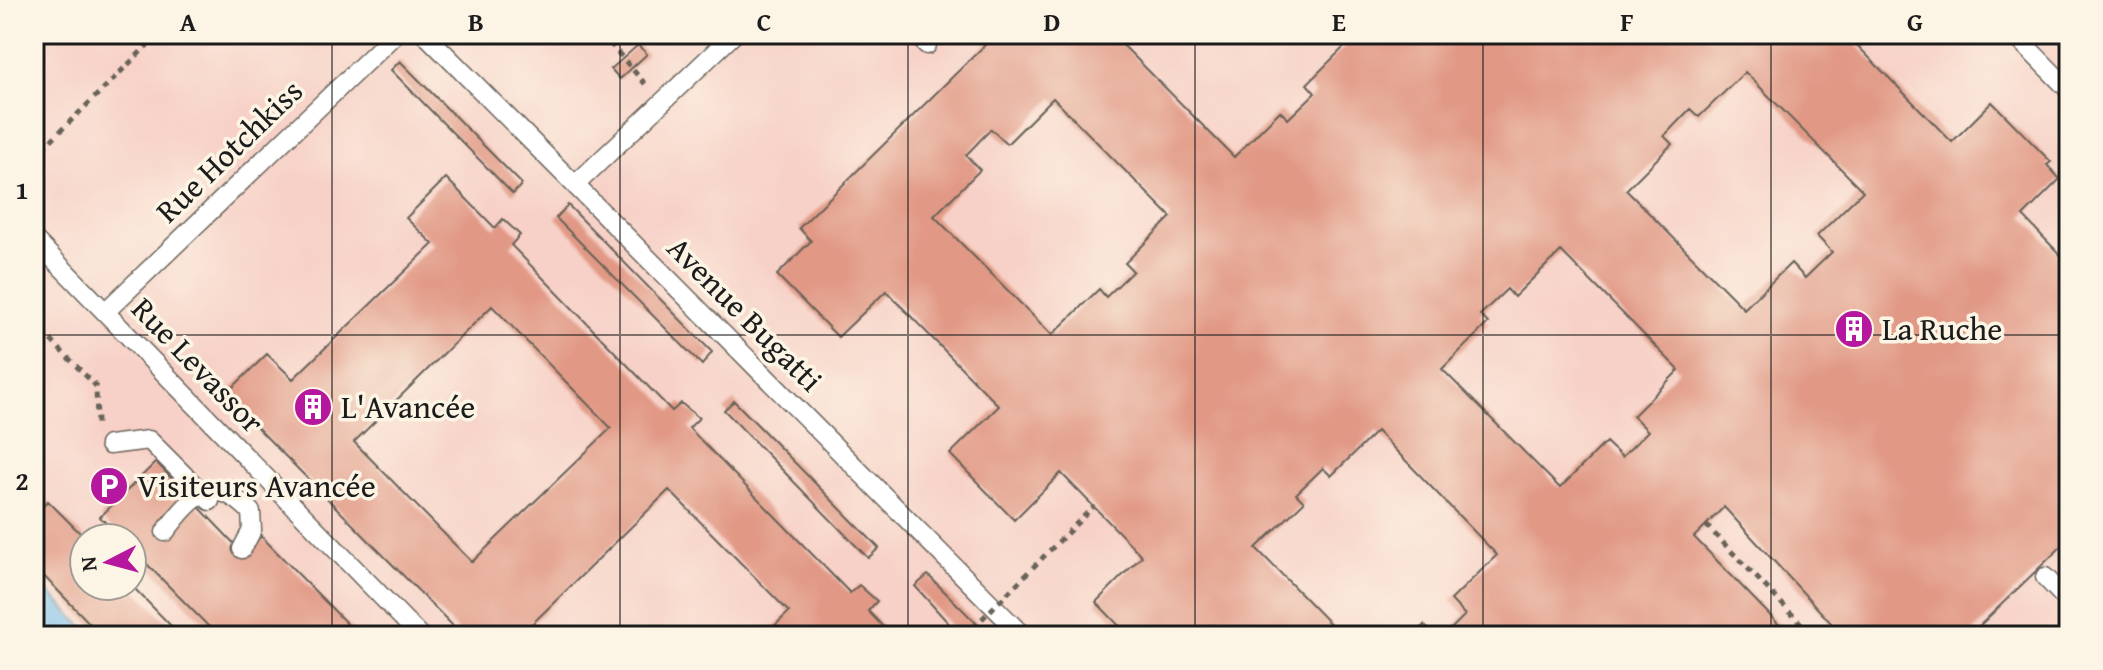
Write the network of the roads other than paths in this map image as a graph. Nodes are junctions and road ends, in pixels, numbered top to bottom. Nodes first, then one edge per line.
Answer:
1 (395, 34) edge
2 (425, 34) edge
3 (734, 34) edge
4 (2014, 34) edge
5 (2069, 90) edge
6 (575, 185) junction
7 (34, 239) edge
8 (105, 312) junction
9 (103, 438) road end
10 (212, 503) dead end
11 (165, 532) dead end
12 (242, 549) dead end
13 (2045, 577) dead end
14 (2069, 602) edge
15 (420, 636) edge
16 (1023, 636) edge

1 - 8 lane, Rue Hotchkiss
2 - 6 lane, Avenue Bugatti
3 - 6 lane
4 - 5 lane
6 - 16 lane, Avenue Bugatti
7 - 8 lane, Rue Levassor
8 - 15 lane, Rue Levassor
9 - 10 lane
11 - 12 lane
13 - 14 lane

